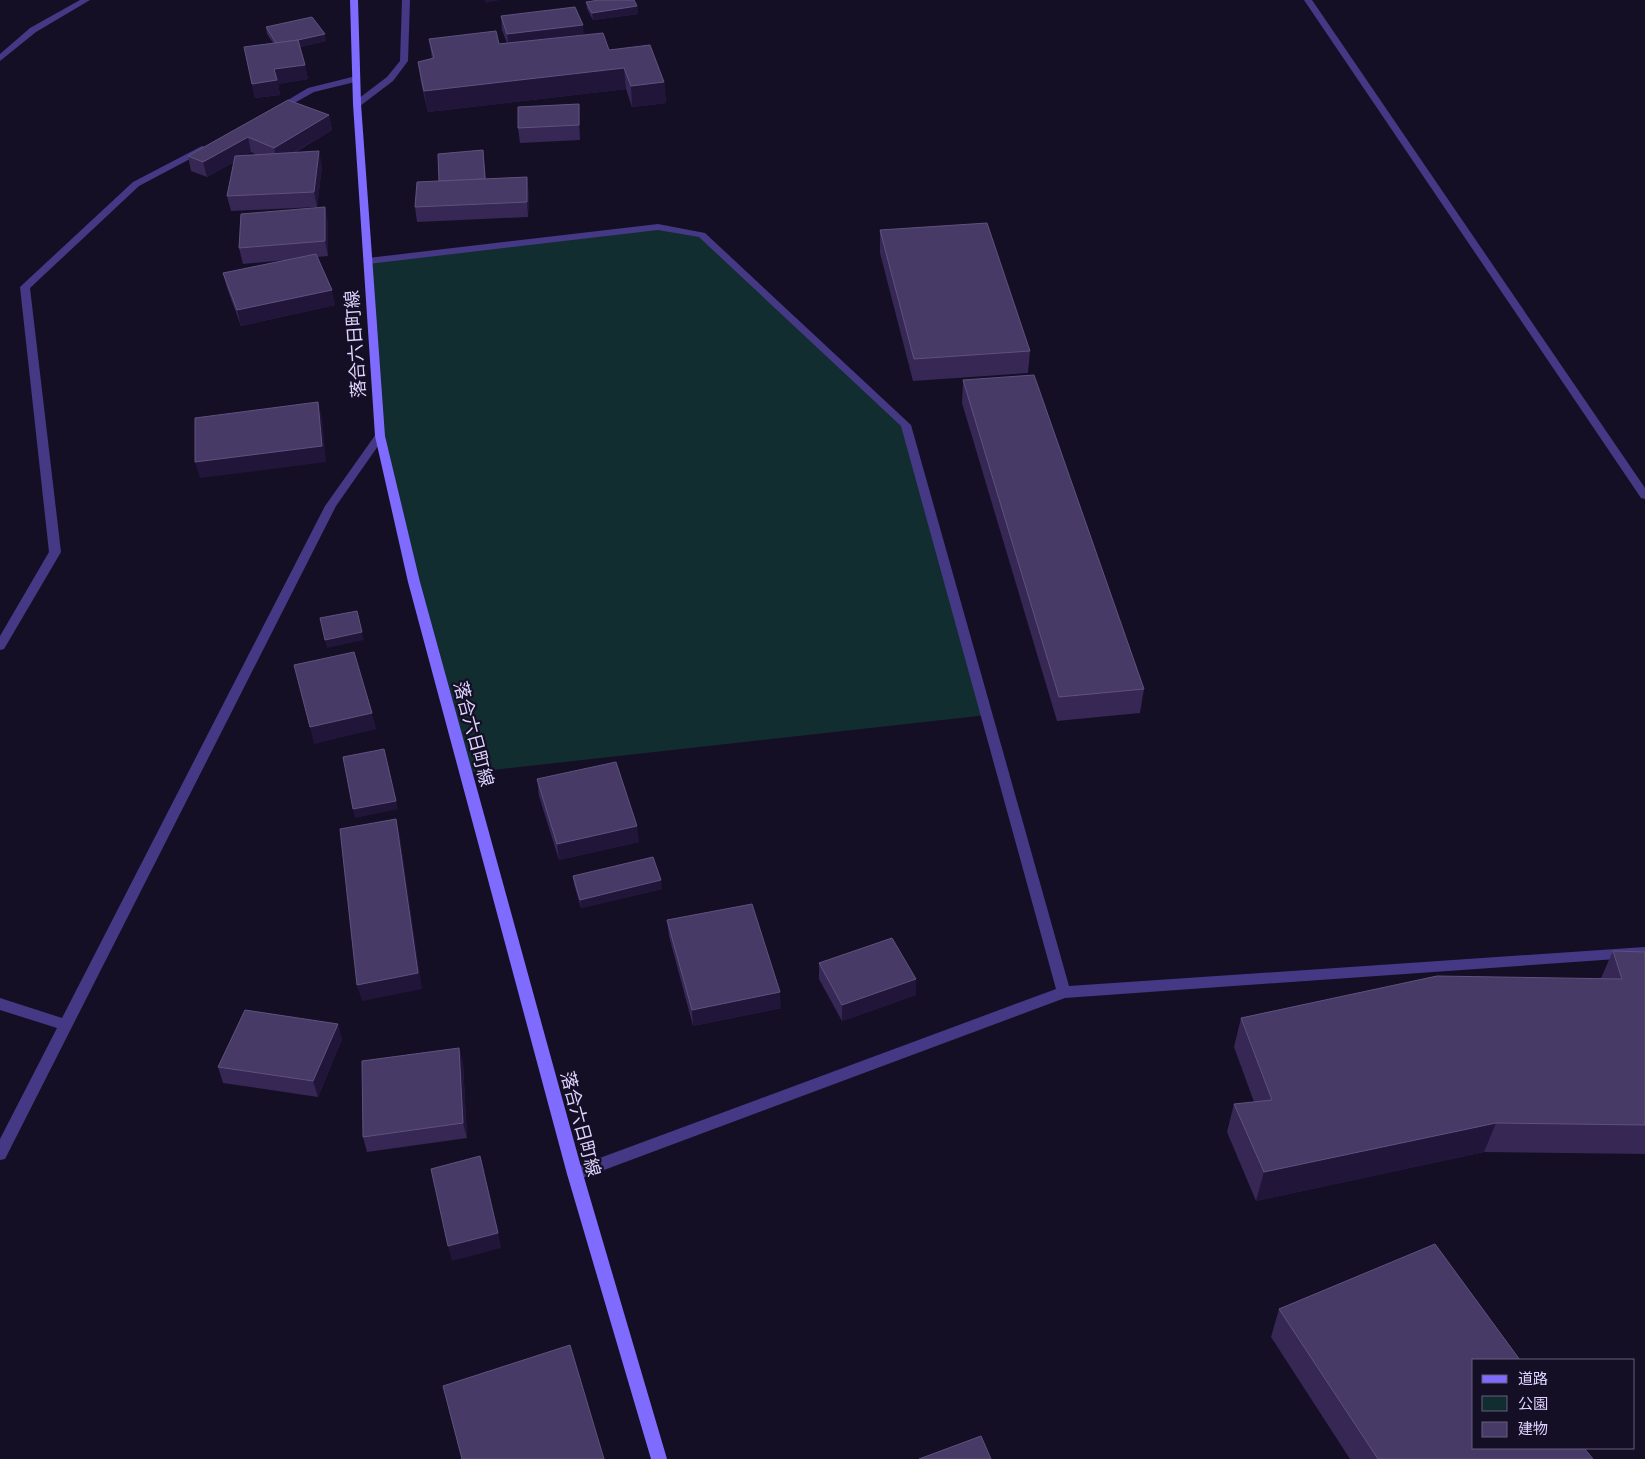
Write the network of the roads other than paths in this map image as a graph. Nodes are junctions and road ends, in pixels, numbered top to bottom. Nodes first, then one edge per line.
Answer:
1 (86, 0) edge
2 (354, 0) edge
3 (406, 0) edge
4 (1308, 0) edge
5 (0, 58) edge
6 (356, 79) junction
7 (357, 104) junction
8 (264, 116) edge
9 (214, 142) edge
10 (368, 261) junction
11 (380, 436) junction
12 (1645, 496) edge
13 (0, 646) edge
14 (1645, 952) edge
15 (1064, 992) junction
16 (0, 1004) edge
17 (66, 1025) junction
18 (0, 1154) edge
19 (575, 1174) junction
20 (659, 1459) edge

1 - 5 street
2 - 6 main road, 落合六日町線
3 - 7 street
4 - 12 street
6 - 7 main road, 落合六日町線
6 - 8 street
7 - 10 main road, 落合六日町線
9 - 13 street
10 - 11 main road, 落合六日町線
10 - 15 street
11 - 17 street
11 - 19 main road, 落合六日町線
14 - 15 street
15 - 19 street
16 - 17 street
17 - 18 street
19 - 20 main road, 落合六日町線

